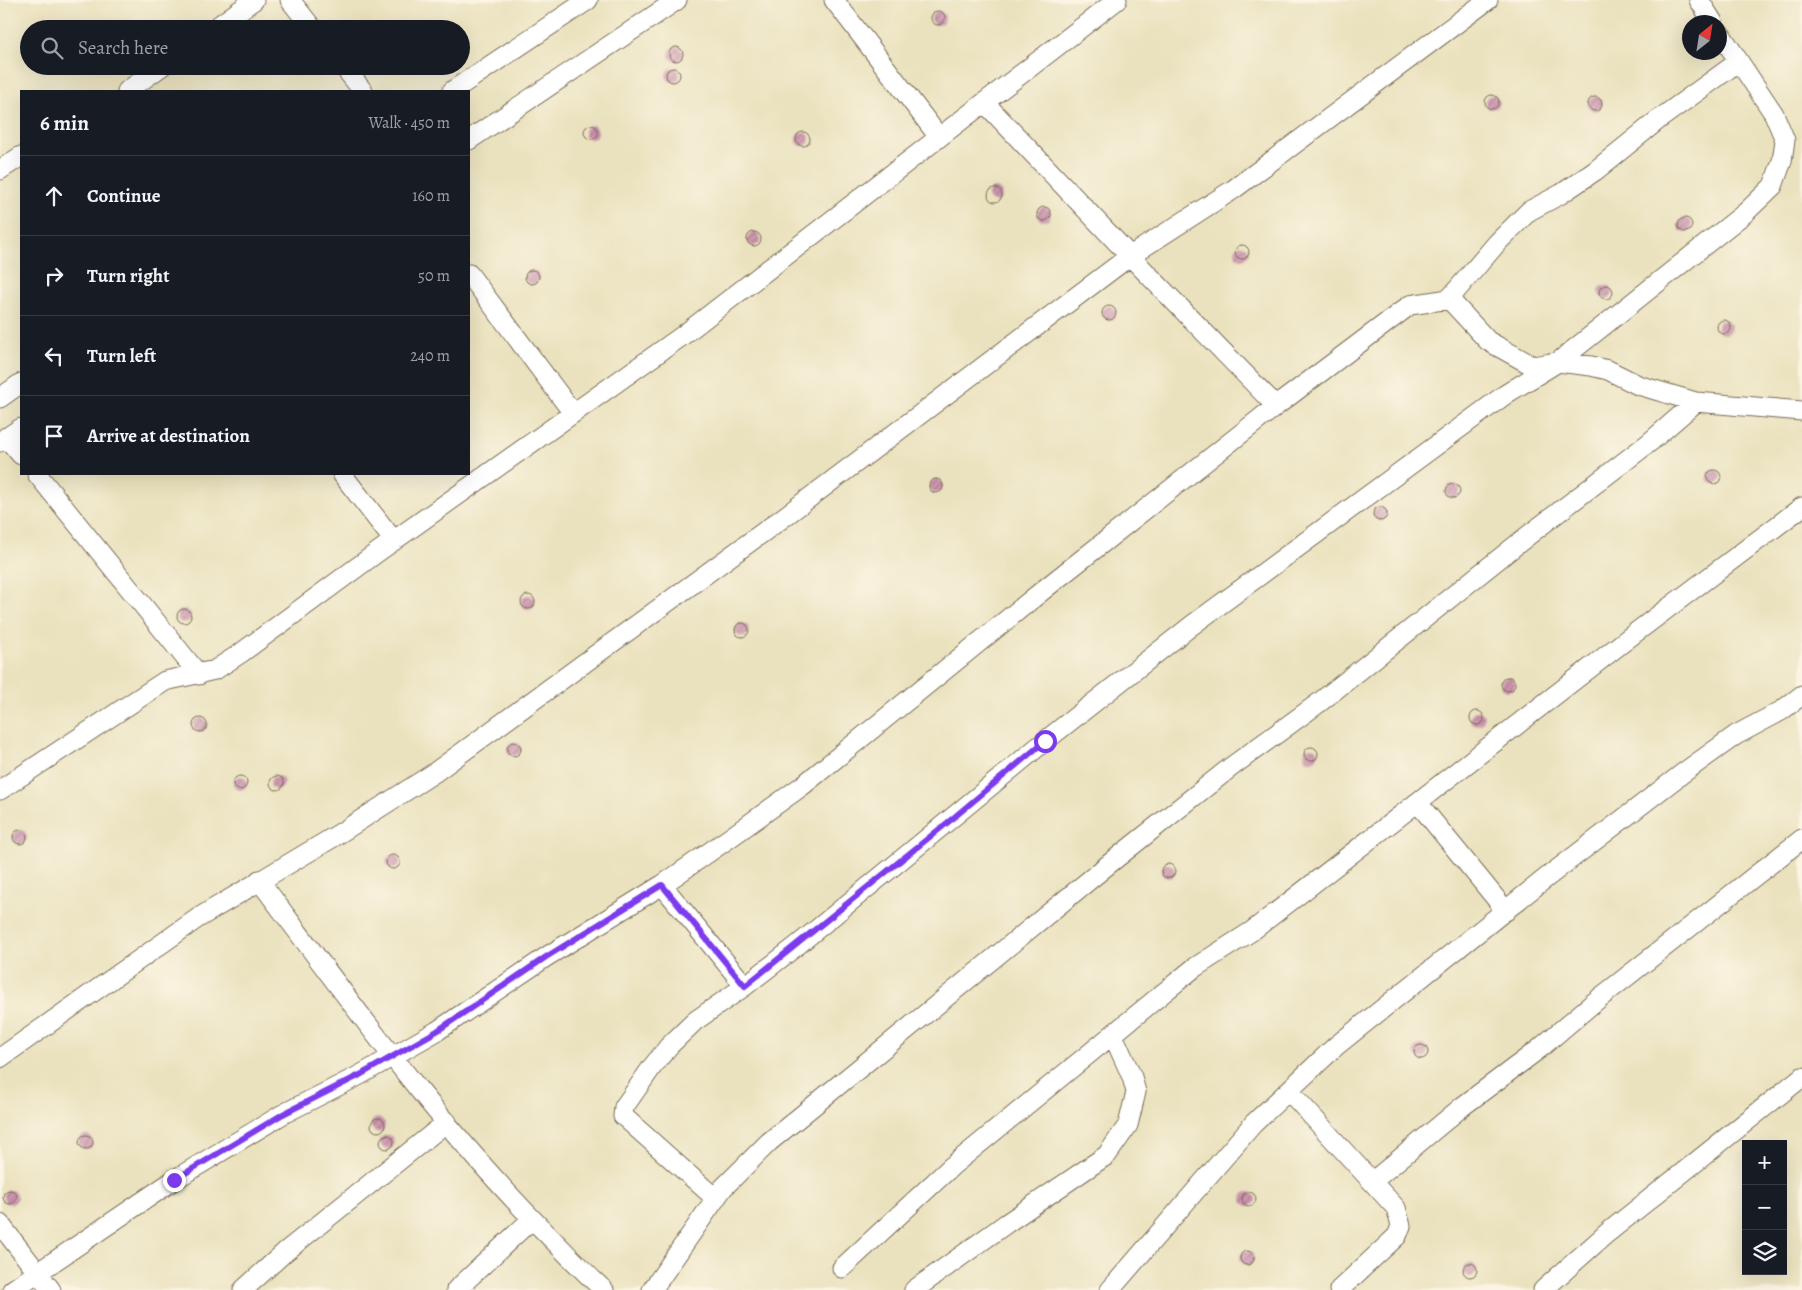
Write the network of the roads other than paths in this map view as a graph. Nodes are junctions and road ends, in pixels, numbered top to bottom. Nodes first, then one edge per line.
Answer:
1 (254, 0) edge
2 (290, 0) edge
3 (588, 0) edge
4 (677, 0) edge
5 (834, 0) edge
6 (1117, 0) edge
7 (1488, 0) edge
8 (1699, 0) edge
9 (1709, 15) edge
10 (226, 20) edge
11 (306, 20) edge
12 (1727, 44) edge
13 (1738, 62) junction
14 (149, 75) edge
15 (350, 75) edge
16 (128, 90) edge
17 (362, 90) edge
18 (453, 90) edge
19 (985, 103) junction
20 (940, 137) junction
21 (470, 139) edge
22 (20, 157) edge
23 (0, 170) edge
24 (1130, 256) junction
25 (470, 275) edge
26 (1449, 298) junction
27 (1558, 362) junction
28 (20, 384) edge
29 (0, 398) edge
30 (1696, 402) junction
31 (1276, 406) junction
32 (1802, 411) edge
33 (573, 413) junction
34 (9, 435) edge
35 (20, 453) edge
36 (38, 475) edge
37 (343, 475) edge
38 (1802, 507) edge
39 (394, 541) junction
40 (199, 675) junction
41 (1802, 695) edge
42 (0, 790) edge
43 (1418, 803) junction
44 (1802, 839) edge
45 (259, 880) junction
46 (662, 885) junction
47 (1506, 911) junction
48 (745, 986) junction
49 (1113, 1035) junction
50 (392, 1057) junction
51 (0, 1058) edge
52 (1802, 1077) edge
53 (1289, 1091) junction
54 (447, 1122) junction
55 (1373, 1181) junction
56 (716, 1198) junction
57 (532, 1219) junction
58 (0, 1224) edge
59 (842, 1268) dead end
60 (36, 1273) junction
61 (12, 1290) edge
62 (51, 1290) edge
63 (243, 1290) edge
64 (456, 1290) edge
65 (604, 1290) edge
66 (652, 1290) edge
67 (914, 1290) edge
68 (1110, 1290) edge
69 (1339, 1290) edge
70 (1543, 1290) edge

1 - 10 street
2 - 11 street
3 - 18 street
4 - 21 street
5 - 20 street
6 - 19 street
7 - 24 street
8 - 9 street
12 - 13 street
13 - 26 street
13 - 27 street
14 - 16 street
15 - 17 street
19 - 20 street
19 - 24 street
20 - 33 street
22 - 23 street
24 - 31 street
24 - 45 street
25 - 33 street
26 - 27 street
26 - 31 street
27 - 30 street
27 - 48 street
28 - 29 street
30 - 32 street
30 - 56 street
31 - 46 street
33 - 39 street
34 - 35 street
36 - 40 street
37 - 39 street
38 - 43 street
39 - 40 street
40 - 42 street
41 - 47 street
43 - 47 street
43 - 49 street
44 - 55 street
45 - 50 street
45 - 51 street
46 - 48 street
46 - 50 street
47 - 53 street
48 - 56 street
49 - 59 street
49 - 67 street
50 - 54 street
50 - 60 street
52 - 70 street
53 - 55 street
53 - 68 street
54 - 57 street
54 - 63 street
55 - 69 street
56 - 66 street
57 - 64 street
57 - 65 street
58 - 60 street
60 - 61 street
60 - 62 street

